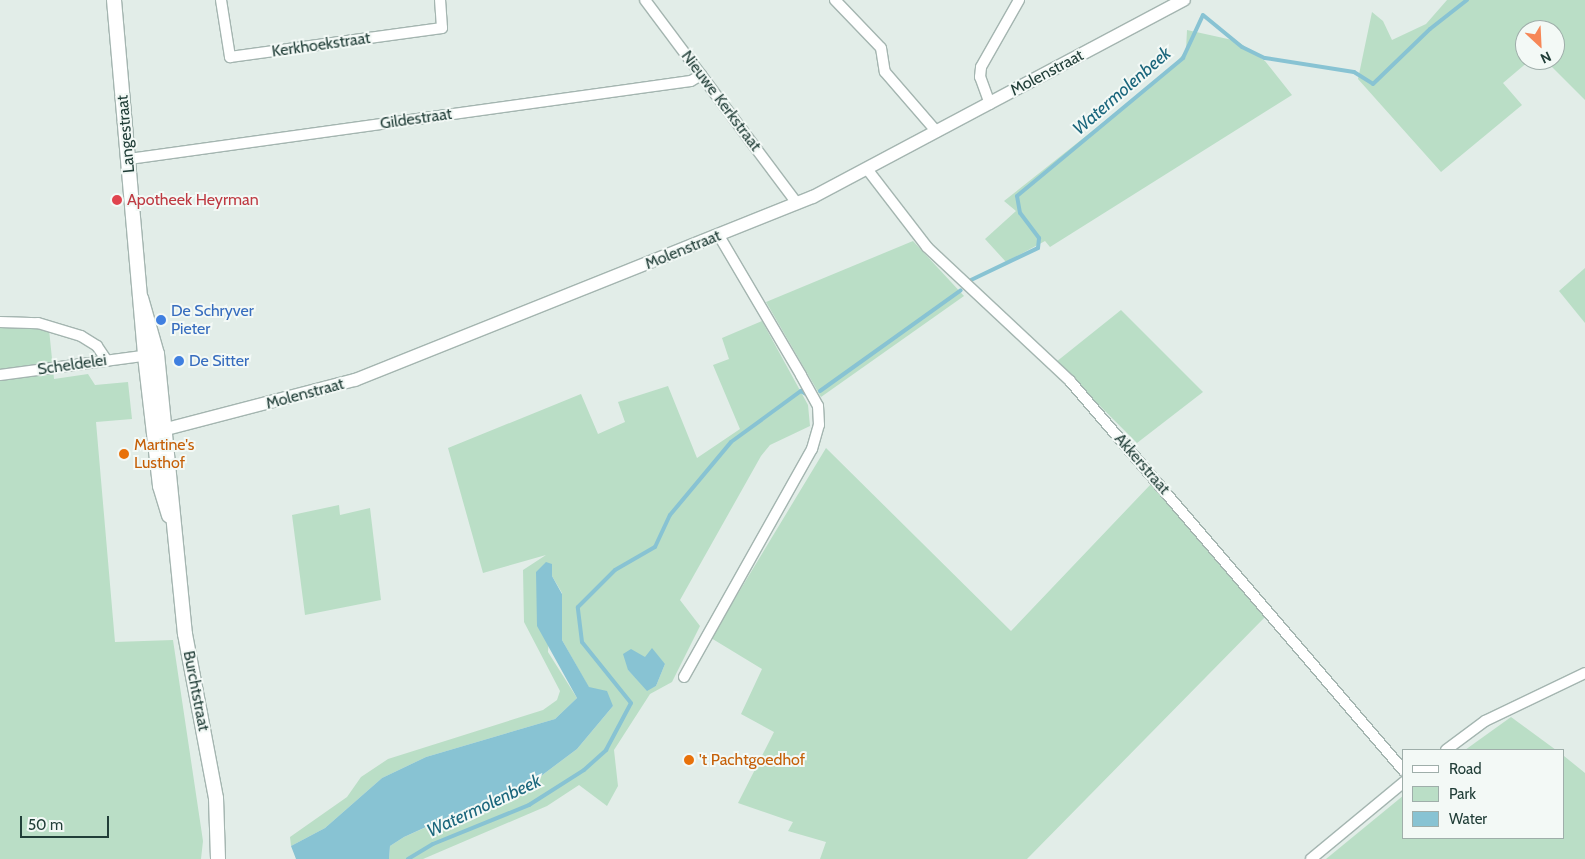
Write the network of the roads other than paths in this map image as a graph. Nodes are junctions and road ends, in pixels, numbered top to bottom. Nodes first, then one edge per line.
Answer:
1 (114, 0) edge
2 (221, 0) edge
3 (440, 0) edge
4 (645, 0) edge
5 (835, 0) edge
6 (1019, 0) edge
7 (1184, 0) edge
8 (701, 75) junction
9 (990, 104) junction
10 (937, 132) junction
11 (129, 159) junction
12 (867, 169) junction
13 (797, 203) junction
14 (719, 236) junction
15 (0, 322) edge
16 (151, 355) junction
17 (107, 361) junction
18 (0, 375) edge
19 (159, 431) junction
20 (1585, 674) edge
21 (684, 677) dead end
22 (1447, 749) edge
23 (1402, 769) edge
24 (1402, 784) edge
25 (218, 859) edge
26 (1311, 859) edge

1 - 11 main road, Langestraat
2 - 3 street, Kerkhoekstraat
4 - 8 street, Nieuwe Kerkstraat
5 - 10 street
6 - 9 street
7 - 9 street, Molenstraat
8 - 11 street, Gildestraat
8 - 13 street, Nieuwe Kerkstraat
9 - 10 street, Molenstraat
10 - 12 street, Molenstraat
11 - 16 main road, Langestraat
12 - 13 street, Molenstraat
12 - 23 street, Akkerstraat
13 - 14 street, Molenstraat
14 - 19 street, Molenstraat
14 - 21 street
15 - 17 street
16 - 17 street, Scheldelei
16 - 19 main road, Langestraat
17 - 18 street, Scheldelei
19 - 25 main road, Burchtstraat
20 - 22 street
24 - 26 street

